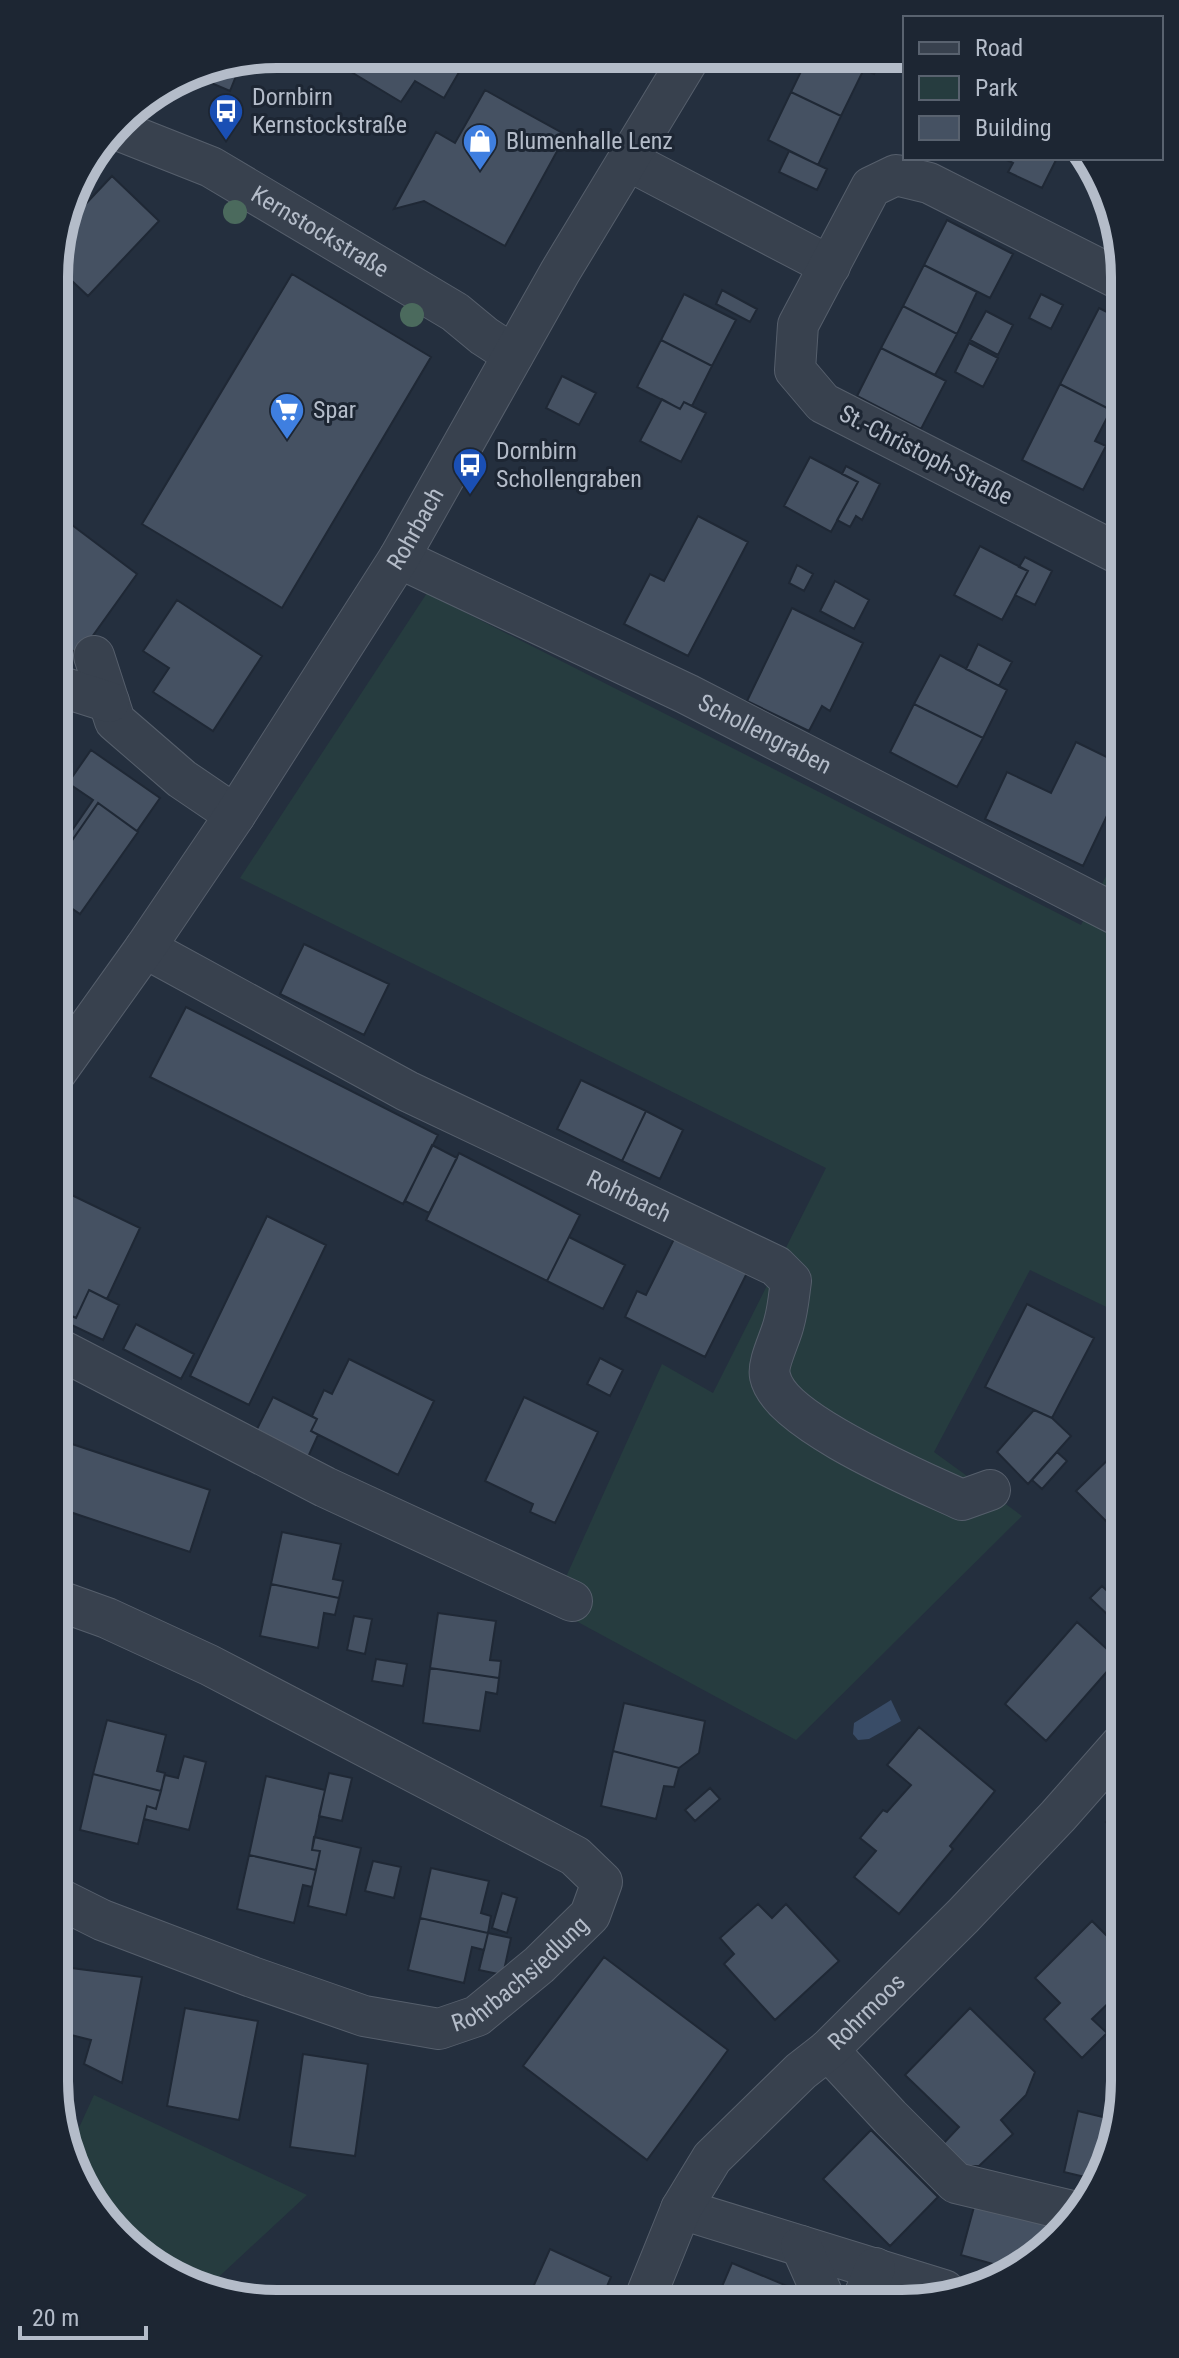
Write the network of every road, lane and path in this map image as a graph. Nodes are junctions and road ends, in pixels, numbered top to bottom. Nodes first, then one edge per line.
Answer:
1 (684, 68) edge
2 (125, 133) edge
3 (629, 161) junction
4 (830, 266) junction
5 (1111, 275) edge
6 (513, 355) junction
7 (1111, 550) edge
8 (399, 558) junction
9 (94, 656) dead end
10 (68, 689) edge
11 (109, 702) junction
12 (235, 815) junction
13 (1111, 912) edge
14 (145, 948) junction
15 (68, 1056) edge
16 (68, 1354) edge
17 (990, 1490) dead end
18 (572, 1601) dead end
19 (68, 1604) edge
20 (1111, 1756) edge
21 (68, 1903) edge
22 (828, 2050) junction
23 (681, 2209) junction
24 (1067, 2210) edge
25 (801, 2246) junction
26 (868, 2286) edge
27 (923, 2289) edge
28 (648, 2290) edge
29 (821, 2290) edge

1 - 3 street, Rohrbach
2 - 6 street, Kernstockstraße
3 - 4 street
3 - 6 street, Rohrbach
4 - 5 street, St.-Christoph-Straße
4 - 7 street, St.-Christoph-Straße
6 - 8 street, Rohrbach
8 - 12 street, Rohrbach
8 - 13 street, Schollengraben
9 - 11 street
10 - 11 street
11 - 12 street
12 - 14 street, Rohrbach
14 - 15 street, Rohrbach
14 - 17 street, Rohrbach
16 - 18 street
19 - 21 street, Rohrbachsiedlung
20 - 22 street, Rohrmoos
22 - 23 street, Rohrmoos
22 - 24 street
23 - 25 street
23 - 28 street, Rohrmoos
25 - 26 street
25 - 29 street
26 - 27 street

